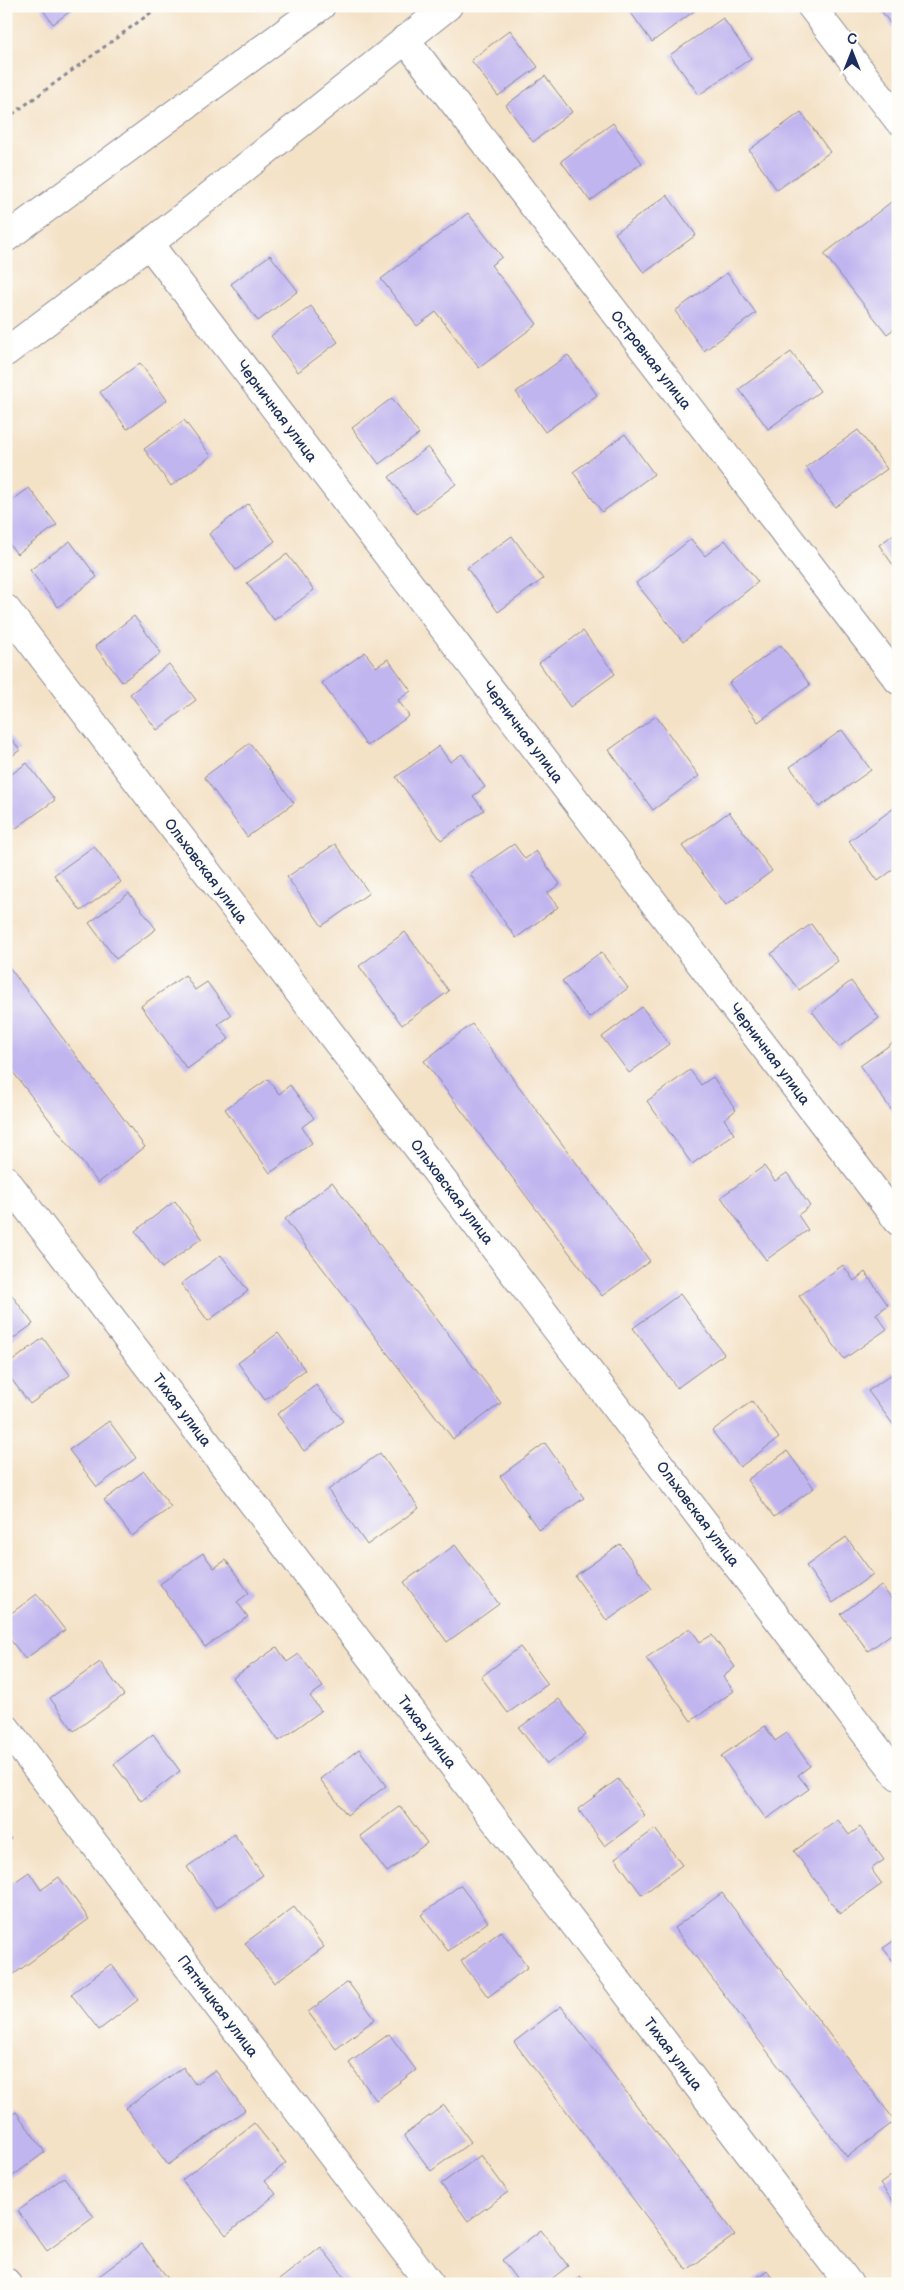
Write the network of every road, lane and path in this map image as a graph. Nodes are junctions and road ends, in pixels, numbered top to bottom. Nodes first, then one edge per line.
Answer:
1 (160, 6) edge
2 (322, 6) edge
3 (448, 6) edge
4 (811, 6) edge
5 (405, 39) junction
6 (6, 119) edge
7 (898, 120) edge
8 (6, 238) edge
9 (148, 244) junction
10 (6, 352) edge
11 (6, 609) edge
12 (898, 680) edge
13 (6, 1180) edge
14 (898, 1221) edge
15 (6, 1728) edge
16 (898, 1776) edge
17 (430, 2284) edge
18 (848, 2284) edge

1 - 6 path
2 - 8 street
3 - 5 street
4 - 7 street
5 - 9 street
5 - 12 street, Островная улица
9 - 10 street
9 - 14 street, Черничная улица
11 - 16 street, Ольховская улица
13 - 18 street, Тихая улица
15 - 17 street, Пятницкая улица

